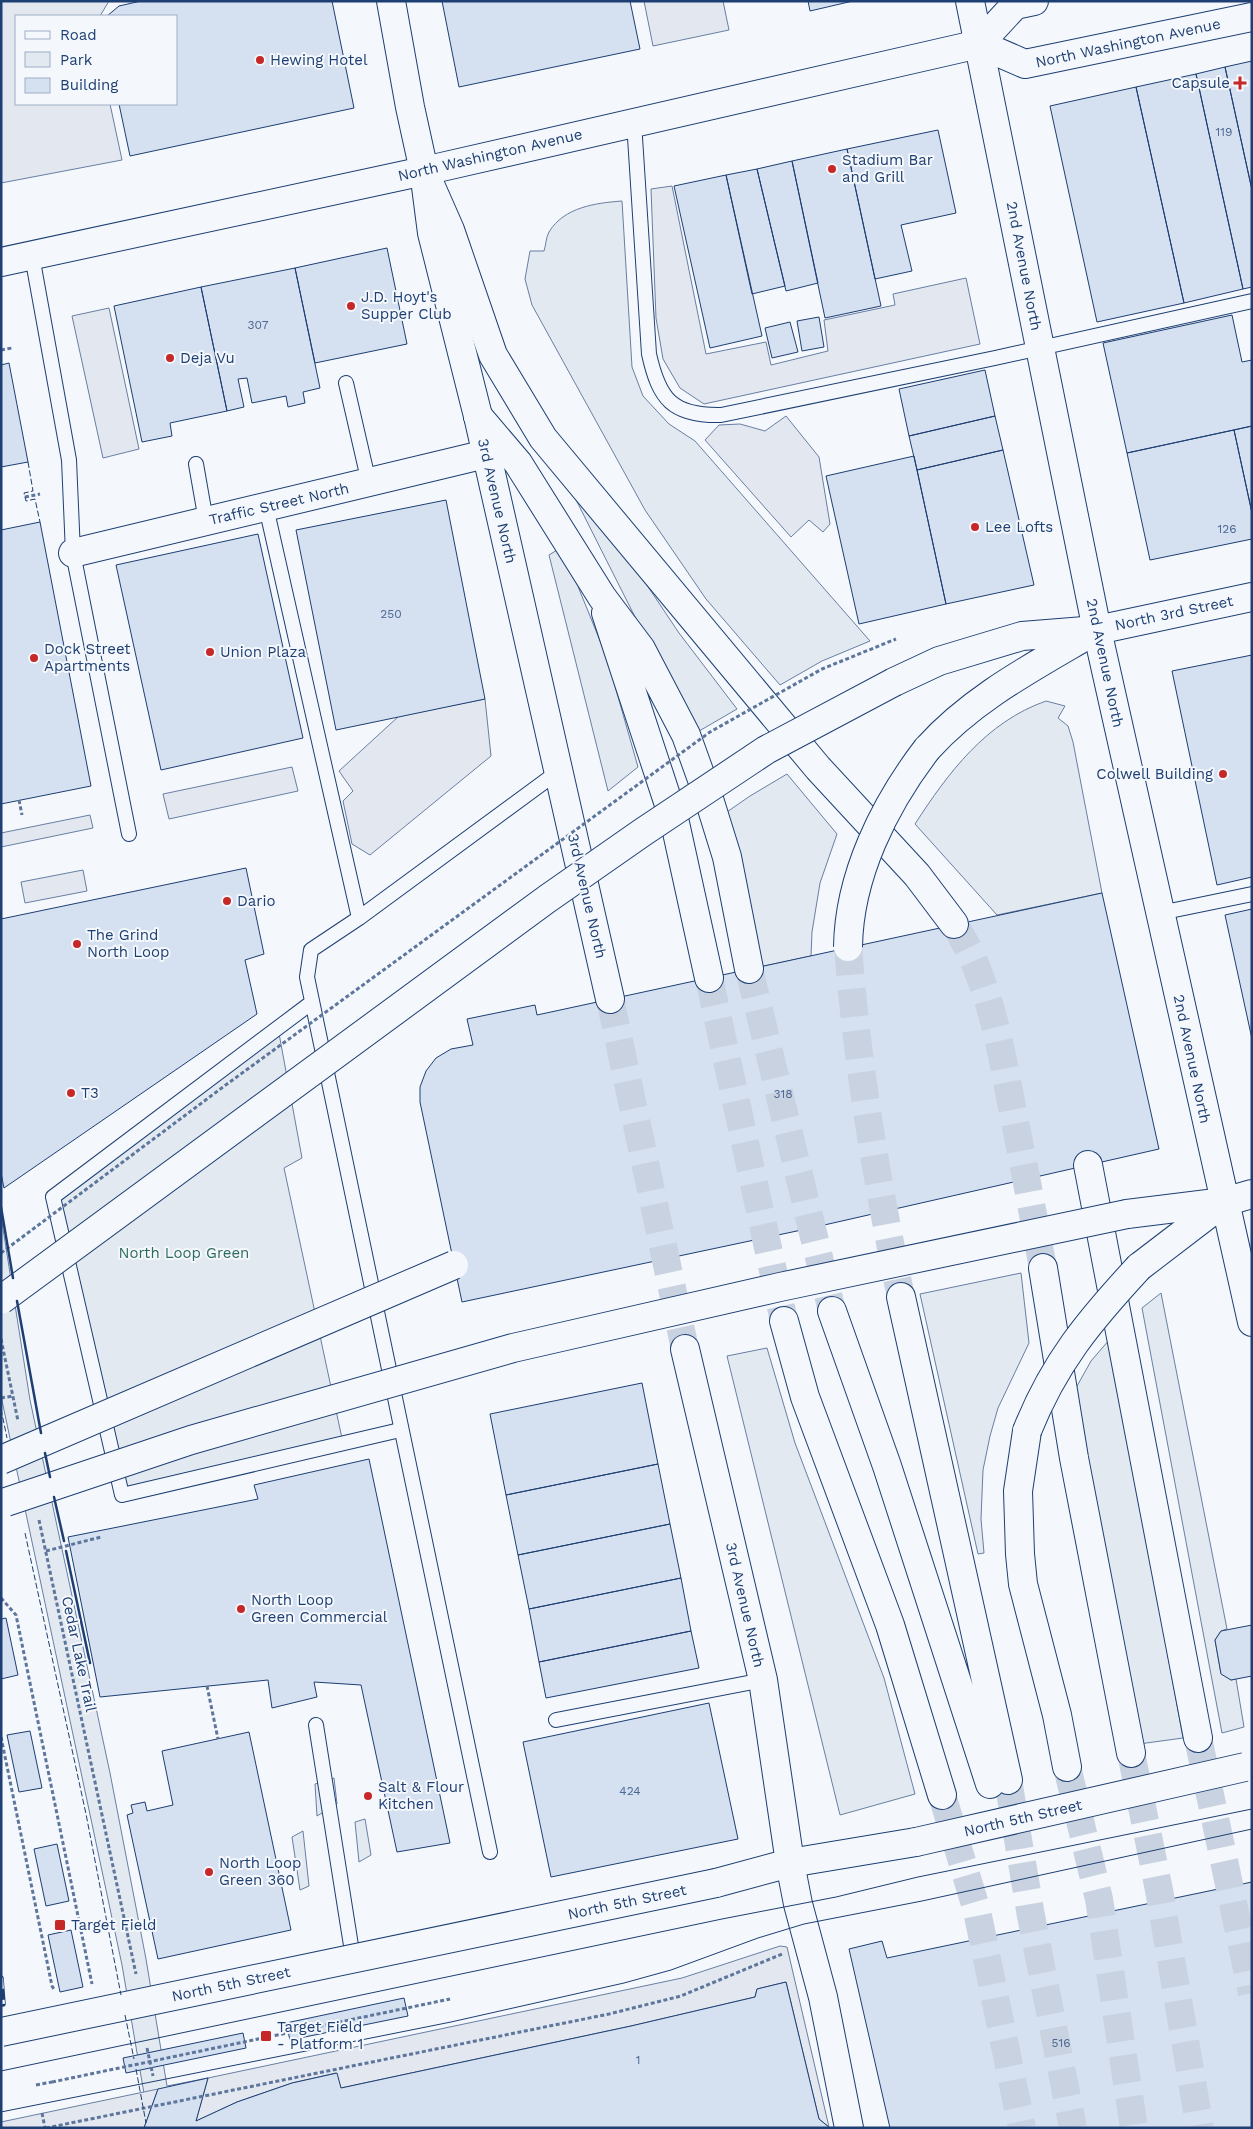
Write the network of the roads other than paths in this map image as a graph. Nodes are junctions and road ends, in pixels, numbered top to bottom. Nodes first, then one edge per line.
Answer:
1 (391, 1) edge
2 (970, 1) edge
3 (1034, 1) edge
4 (1252, 17) edge
5 (979, 44) junction
6 (634, 122) junction
7 (424, 171) junction
8 (32, 256) junction
9 (1, 262) edge
10 (1252, 301) edge
11 (1040, 349) junction
12 (346, 382) dead end
13 (478, 416) junction
14 (486, 454) junction
15 (196, 464) dead end
16 (369, 483) junction
17 (266, 507) junction
18 (206, 521) junction
19 (73, 553) junction
20 (602, 597) junction
21 (1252, 597) edge
22 (1097, 630) junction
23 (559, 771) junction
24 (129, 834) dead end
25 (1252, 894) edge
26 (1160, 913) junction
27 (359, 918) junction
28 (954, 924) tunnel mouth
29 (848, 947) tunnel mouth
30 (749, 969) tunnel mouth
31 (709, 978) tunnel mouth
32 (610, 999) tunnel mouth
33 (311, 1003) junction
34 (1088, 1165) dead end
35 (1252, 1194) edge
36 (1224, 1202) junction
37 (454, 1266) dead end
38 (1043, 1268) tunnel mouth
39 (901, 1297) tunnel mouth
40 (1, 1300) edge
41 (832, 1312) tunnel mouth
42 (784, 1321) tunnel mouth
43 (1252, 1322) edge
44 (685, 1349) tunnel mouth
45 (400, 1430) junction
46 (1, 1460) edge
47 (1, 1504) edge
48 (763, 1680) junction
49 (556, 1720) dead end
50 (316, 1726) dead end
51 (1198, 1738) tunnel mouth
52 (1131, 1753) tunnel mouth
53 (1249, 1766) edge
54 (1067, 1767) tunnel mouth
55 (942, 1795) tunnel mouth
56 (490, 1852) dead end
57 (790, 1863) junction
58 (353, 1958) junction
59 (1, 2032) edge
60 (849, 2128) edge

1 - 7 main road, 3rd Avenue North
2 - 5 main road, 2nd Avenue North
3 - 5 main road
4 - 5 main road, North Washington Avenue
5 - 6 main road, North Washington Avenue
5 - 11 main road, 2nd Avenue North
6 - 7 main road, North Washington Avenue
6 - 11 lane
7 - 8 main road, North Washington Avenue
7 - 13 main road, 3rd Avenue North
7 - 28 main road
8 - 9 main road, North Washington Avenue
8 - 19 lane
10 - 11 lane
11 - 22 main road, 2nd Avenue North
12 - 16 lane
13 - 14 main road, 3rd Avenue North
13 - 20 main road
14 - 16 main road, Traffic Street North
14 - 23 main road, 3rd Avenue North
15 - 18 lane
16 - 17 main road, Traffic Street North
17 - 18 main road, Traffic Street North
17 - 27 lane
18 - 19 main road, Traffic Street North
19 - 24 lane
20 - 30 main road
20 - 31 main road
21 - 22 main road, North 3rd Street
22 - 26 main road, 2nd Avenue North
22 - 29 main road, bridge
22 - 40 main road, bridge
23 - 27 lane
23 - 32 main road, 3rd Avenue North
25 - 26 lane
26 - 36 main road, 2nd Avenue North
27 - 33 lane
33 - 45 lane
33 - 45 lane
34 - 51 main road
35 - 36 main road
36 - 43 main road, 2nd Avenue North
36 - 47 main road, bridge
36 - 54 main road, bridge
37 - 46 main road, bridge
38 - 52 main road
39 - 41 main road
42 - 55 main road
44 - 48 main road, 3rd Avenue North
45 - 56 lane
48 - 49 lane
48 - 57 main road, 3rd Avenue North
50 - 58 lane
53 - 57 main road, North 5th Street, bridge
57 - 58 main road, North 5th Street, bridge
57 - 60 main road, 3rd Avenue North
58 - 59 main road, North 5th Street, bridge

